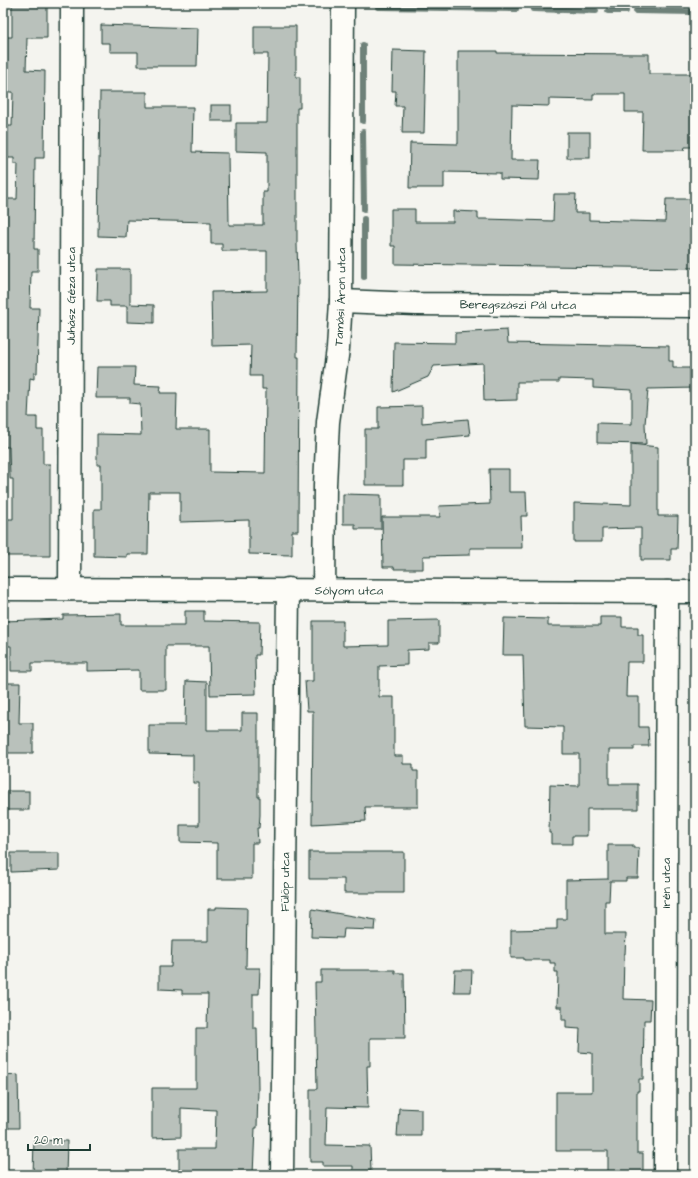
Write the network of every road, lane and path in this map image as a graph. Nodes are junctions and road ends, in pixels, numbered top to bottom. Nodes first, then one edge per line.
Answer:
1 (72, 3) edge
2 (343, 3) edge
3 (341, 301) junction
4 (695, 306) edge
5 (3, 589) edge
6 (70, 589) junction
7 (288, 590) junction
8 (324, 590) junction
9 (667, 592) junction
10 (695, 592) edge
11 (282, 1175) edge
12 (665, 1175) edge

1 - 6 street, Juhász Géza utca
2 - 3 street, Tamási Áron utca
3 - 4 street, Beregszászi Pál utca
3 - 8 street, Tamási Áron utca
5 - 6 street, Sólyom utca
6 - 7 street, Sólyom utca
7 - 8 street, Sólyom utca
7 - 11 street, Fülöp utca
8 - 9 street, Sólyom utca
9 - 10 street, Sólyom utca
9 - 12 street, Irén utca

